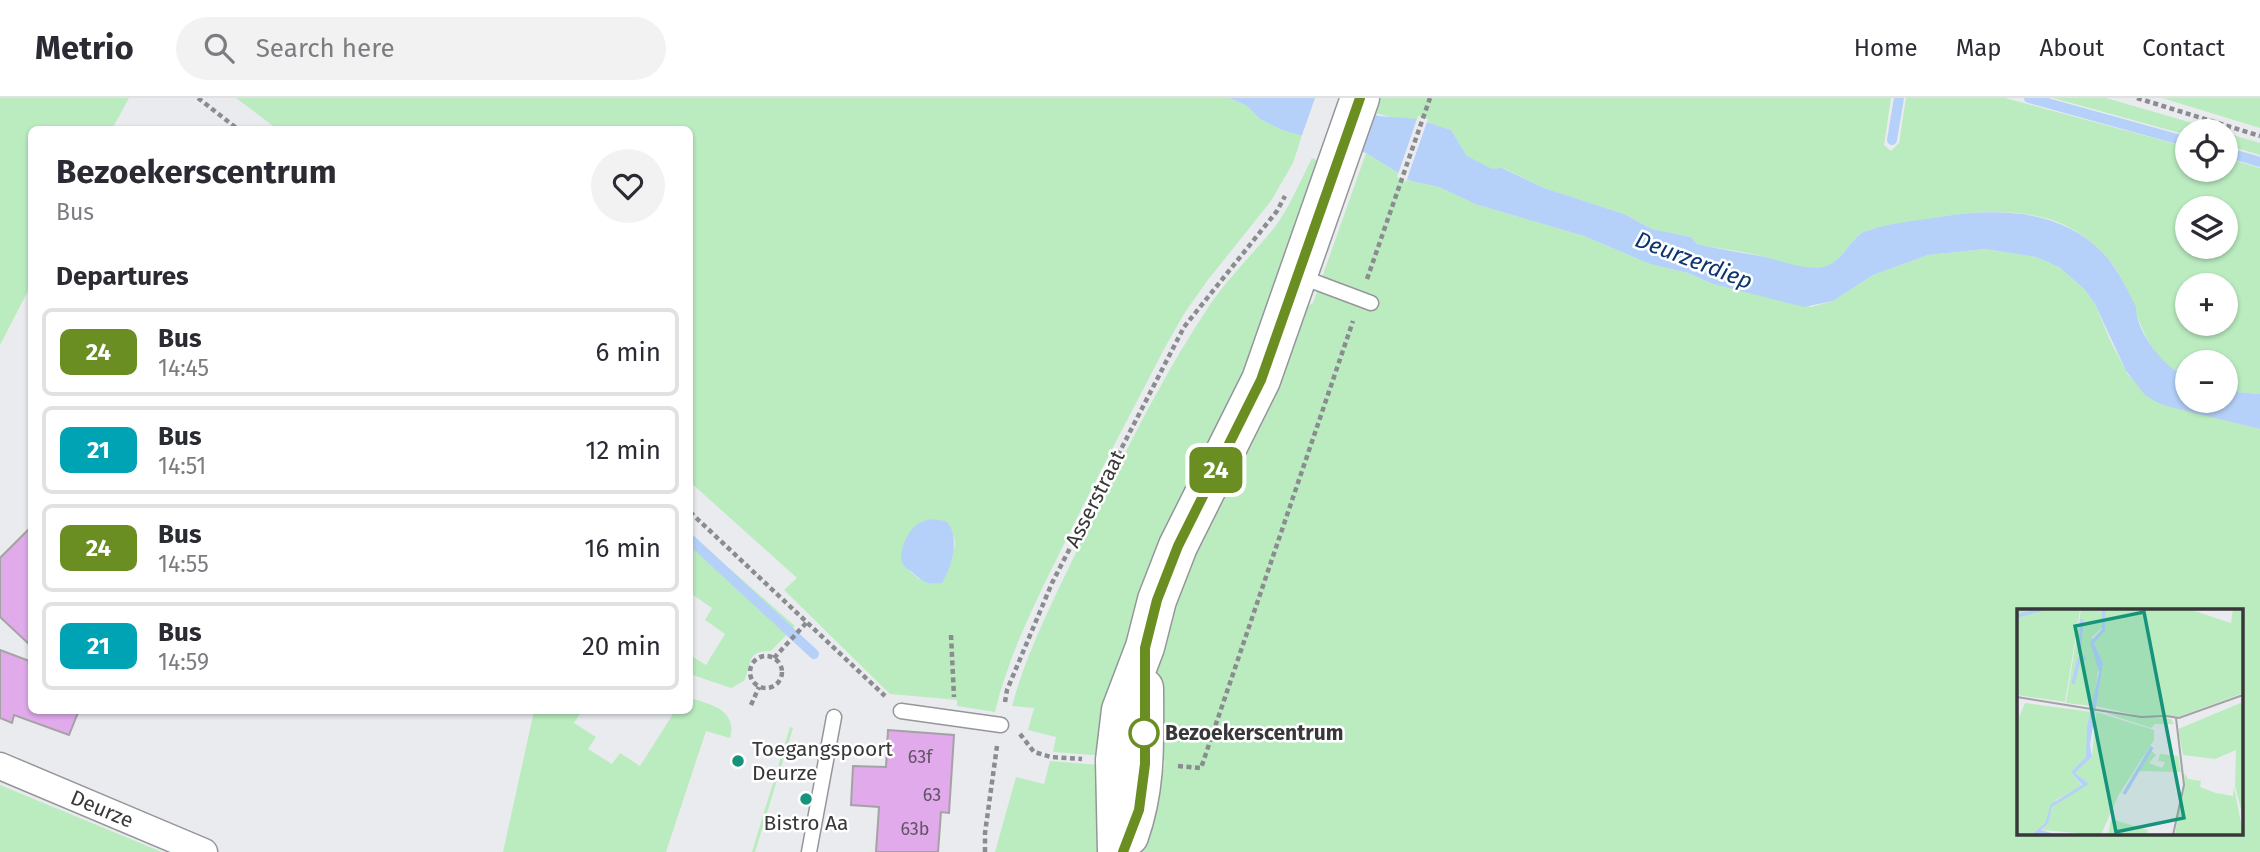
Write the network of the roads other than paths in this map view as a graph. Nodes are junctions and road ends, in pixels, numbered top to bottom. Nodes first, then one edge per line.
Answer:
1 (1360, 98) edge
2 (1298, 275) junction
3 (1371, 303) dead end
4 (1145, 648) junction
5 (901, 711) road end
6 (834, 718) dead end
7 (1001, 725) road end
8 (0, 766) edge
9 (204, 852) edge
10 (809, 852) edge
11 (1116, 852) edge
12 (1123, 852) edge

1 - 2 main road
2 - 3 lane
2 - 4 main road
4 - 11 main road
4 - 12 main road
5 - 7 lane
6 - 10 lane
8 - 9 street, Deurze

